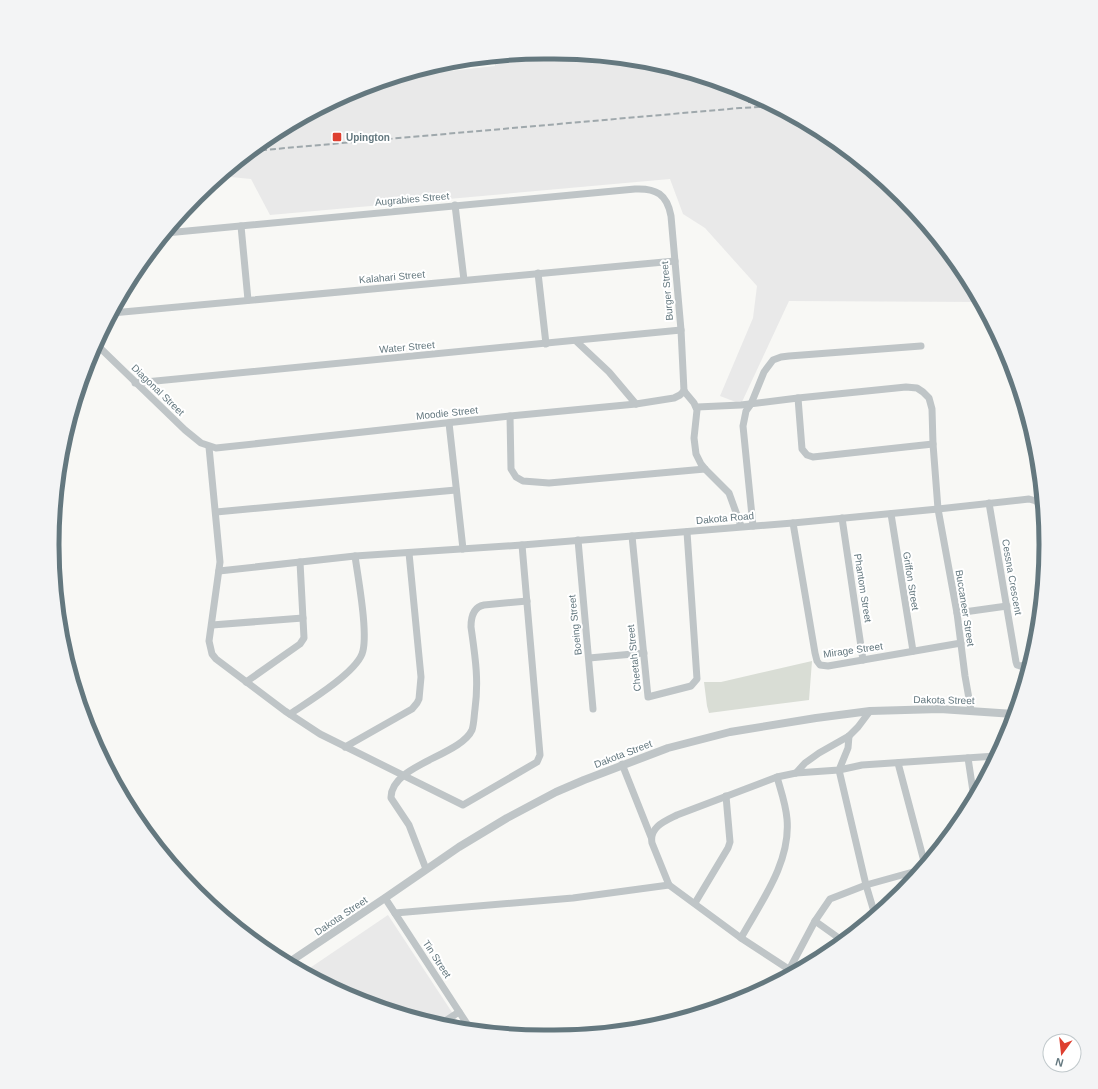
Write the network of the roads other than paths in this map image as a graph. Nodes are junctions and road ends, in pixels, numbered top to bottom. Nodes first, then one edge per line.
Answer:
1 (660, 193) joint
2 (455, 205) junction
3 (241, 226) junction
4 (172, 232) edge
5 (675, 261) junction
6 (538, 273) junction
7 (464, 280) junction
8 (248, 300) junction
9 (118, 312) edge
10 (681, 330) junction
11 (576, 341) junction
12 (546, 344) junction
13 (921, 346) dead end
14 (101, 349) edge
15 (135, 382) junction
16 (684, 391) junction
17 (798, 398) junction
18 (636, 404) junction
19 (751, 404) junction
20 (697, 407) junction
21 (510, 416) junction
22 (449, 423) junction
23 (933, 444) junction
24 (209, 447) junction
25 (704, 469) junction
26 (456, 490) junction
27 (1037, 502) edge
28 (989, 503) junction
29 (938, 509) junction
30 (216, 512) junction
31 (891, 514) junction
32 (842, 518) junction
33 (793, 523) junction
34 (741, 526) junction
35 (753, 526) junction
36 (687, 532) junction
37 (632, 536) junction
38 (578, 540) junction
39 (522, 545) junction
40 (463, 549) junction
41 (409, 553) junction
42 (355, 556) junction
43 (300, 562) junction
44 (219, 571) junction
45 (527, 600) junction
46 (1007, 606) junction
47 (957, 614) junction
48 (303, 618) junction
49 (212, 625) junction
50 (961, 643) junction
51 (912, 651) junction
52 (644, 653) junction
53 (589, 658) junction
54 (863, 660) junction
55 (1023, 665) edge
56 (246, 682) junction
57 (593, 709) dead end
58 (972, 710) junction
59 (870, 711) junction
60 (1008, 713) edge
61 (290, 714) junction
62 (849, 736) junction
63 (345, 746) junction
64 (990, 756) edge
65 (968, 758) junction
66 (898, 763) junction
67 (622, 764) junction
68 (839, 770) junction
69 (796, 773) junction
70 (402, 776) junction
71 (777, 777) junction
72 (973, 789) edge
73 (726, 796) junction
74 (651, 837) junction
75 (924, 859) edge
76 (426, 869) junction
77 (912, 872) edge
78 (669, 885) junction
79 (866, 885) junction
80 (385, 898) junction
81 (695, 903) junction
82 (874, 910) edge
83 (395, 913) junction
84 (815, 921) junction
85 (741, 938) junction
86 (838, 938) edge
87 (293, 959) edge
88 (793, 967) edge
89 (788, 969) edge
90 (459, 1012) junction
91 (447, 1020) edge
92 (467, 1024) edge

1 - 2 street, Augrabies Street
1 - 5 street, Burger Street
2 - 3 street, Augrabies Street
2 - 7 street
3 - 4 street, Augrabies Street
3 - 8 street
5 - 6 street, Kalahari Street
5 - 10 street, Burger Street
6 - 7 street, Kalahari Street
6 - 12 street
7 - 8 street, Kalahari Street
8 - 9 street, Kalahari Street
10 - 11 street, Water Street
10 - 16 street, Burger Street
11 - 12 street, Water Street
11 - 18 street
12 - 15 street, Water Street
13 - 19 street
14 - 15 street, Diagonal Street
15 - 24 street, Diagonal Street
16 - 18 street, Moodie Street
16 - 20 street
17 - 19 street, Buccaneer Street
17 - 23 street, Buccaneer Street
17 - 23 street
18 - 21 street, Moodie Street
19 - 20 street, Buccaneer Street
19 - 35 street
20 - 25 street
21 - 22 street, Moodie Street
21 - 25 street
22 - 24 street, Moodie Street
22 - 26 street
23 - 29 street, Buccaneer Street
24 - 30 street
25 - 34 street
26 - 30 street
26 - 40 street
27 - 28 street, Dakota Road
28 - 29 street, Dakota Road
28 - 46 street, Cessna Crescent
29 - 31 street, Dakota Road
29 - 47 street, Buccaneer Street
30 - 44 street
31 - 32 street, Dakota Road
31 - 51 street, Griffon Street
32 - 33 street, Dakota Road
32 - 54 street, Phantom Street
33 - 35 street, Dakota Road
33 - 54 street, Mirage Street
34 - 35 street, Dakota Road
34 - 36 street, Dakota Road
36 - 37 street, Dakota Road
36 - 52 street, Cheetah Street
37 - 38 street, Dakota Road
37 - 52 street, Cheetah Street
38 - 39 street, Dakota Road
38 - 53 street, Boeing Street
39 - 40 street, Dakota Road
39 - 45 street
40 - 41 street, Dakota Road
41 - 42 street, Dakota Road
41 - 63 street
42 - 43 street, Dakota Road
42 - 61 street
43 - 44 street, Dakota Road
43 - 48 street
44 - 49 street
45 - 70 street
45 - 70 street
46 - 47 street
46 - 55 street, Cessna Crescent
47 - 50 street, Buccaneer Street
48 - 49 street
48 - 56 street
49 - 56 street
50 - 51 street, Mirage Street
50 - 58 street, Buccaneer Street
51 - 54 street, Mirage Street
52 - 53 street
53 - 57 street, Boeing Street
56 - 61 street
58 - 59 street, Dakota Street
58 - 60 street, Dakota Street
59 - 62 street
59 - 67 street, Dakota Street
61 - 63 street
62 - 68 street
62 - 69 street
63 - 70 street
64 - 65 street
65 - 66 street
65 - 72 street
66 - 68 street
66 - 75 street
67 - 74 street
67 - 76 street, Dakota Street
68 - 69 street
68 - 79 street
69 - 71 street
70 - 76 street
71 - 73 street
71 - 85 street
73 - 74 street
73 - 81 street
74 - 78 street
76 - 80 street, Dakota Street
77 - 79 street
78 - 81 street
78 - 83 street
79 - 82 street
79 - 84 street
80 - 83 street, Tin Street
80 - 87 street, Dakota Street
81 - 85 street
83 - 90 street, Tin Street
84 - 86 street
84 - 88 street
85 - 89 street
90 - 91 street
90 - 92 street, Tin Street

